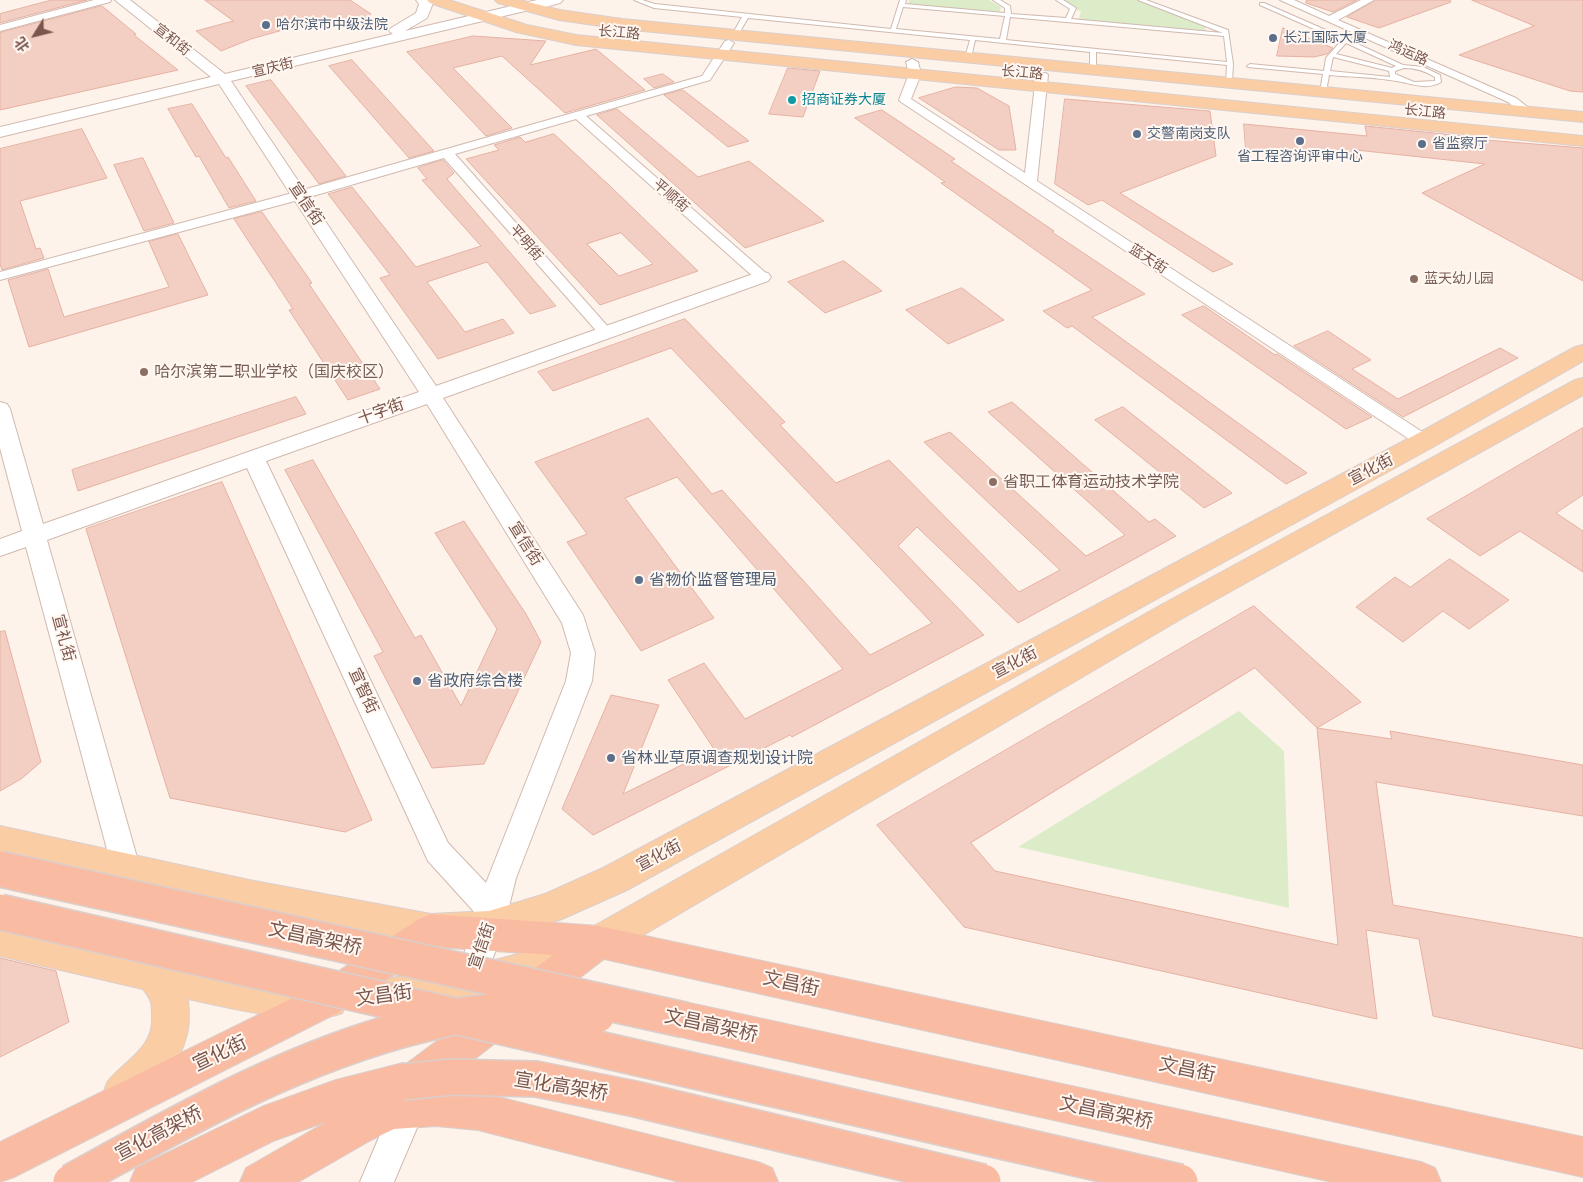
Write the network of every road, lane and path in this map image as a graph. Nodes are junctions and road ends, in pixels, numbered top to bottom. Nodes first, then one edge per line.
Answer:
1 (106, 0) edge
2 (122, 0) edge
3 (423, 0) edge
4 (435, 0) edge
5 (464, 0) edge
6 (637, 0) edge
7 (996, 0) edge
8 (1059, 0) edge
9 (1141, 0) edge
10 (1285, 0) edge
11 (1369, 0) edge
12 (546, 1) edge
13 (902, 2) edge
14 (1262, 4) dead end
15 (501, 6) edge
16 (523, 7) junction
17 (1008, 15) junction
18 (481, 17) junction
19 (1330, 19) junction
20 (1068, 20) junction
21 (0, 28) edge
22 (893, 30) junction
23 (1355, 30) junction
24 (734, 35) junction
25 (1227, 35) junction
26 (1002, 41) junction
27 (1343, 41) junction
28 (970, 48) junction
29 (1332, 55) junction
30 (1093, 60) junction
31 (1250, 66) dead end
32 (1400, 66) junction
33 (1431, 67) junction
34 (914, 68) junction
35 (1392, 70) junction
36 (1229, 74) junction
37 (221, 78) junction
38 (1397, 79) junction
39 (1042, 81) junction
40 (1324, 82) junction
41 (1416, 93) junction
42 (1512, 100) junction
43 (1583, 107) edge
44 (1528, 112) junction
45 (579, 116) junction
46 (1583, 117) edge
47 (1583, 127) edge
48 (0, 132) edge
49 (1583, 141) edge
50 (447, 153) junction
51 (1030, 181) junction
52 (301, 195) junction
53 (0, 276) edge
54 (762, 276) joint
55 (605, 332) junction
56 (1583, 352) edge
57 (1583, 385) edge
58 (431, 394) junction
59 (0, 409) edge
60 (1424, 441) junction
61 (253, 457) junction
62 (35, 534) junction
63 (0, 548) edge
64 (0, 840) edge
65 (126, 868) junction
66 (0, 869) edge
67 (0, 912) edge
68 (489, 924) junction
69 (431, 930) junction
70 (0, 940) edge
71 (599, 942) junction
72 (153, 974) junction
73 (469, 983) junction
74 (324, 1001) junction
75 (685, 1020) junction
76 (443, 1059) junction
77 (408, 1109) junction
78 (99, 1114) junction
79 (357, 1126) junction
80 (1583, 1157) edge
81 (0, 1163) edge
82 (71, 1182) edge
83 (150, 1182) edge
84 (260, 1182) edge
85 (377, 1182) edge
86 (758, 1182) edge
87 (983, 1182) edge
88 (1180, 1182) edge
89 (1422, 1182) edge

1 - 21 street
2 - 37 street, 宣和街
3 - 37 street
4 - 18 main road
5 - 15 main road, 长江路
6 - 24 lane
7 - 17 lane
8 - 20 lane
9 - 25 lane
10 - 19 street, 鸿运路
11 - 19 street
12 - 16 street
12 - 24 main road
13 - 17 lane
13 - 22 lane
14 - 27 lane
15 - 16 main road, 长江路
15 - 18 street, 宣庆街
15 - 24 main road, 长江路
16 - 24 main road, 长江路
17 - 20 lane
17 - 26 lane
18 - 24 main road
18 - 37 street, 宣庆街
19 - 23 street, 鸿运路
20 - 25 lane
22 - 24 lane
22 - 28 lane
23 - 27 lane
23 - 33 street, 鸿运路
24 - 28 main road, 长江路
24 - 34 main road
24 - 45 street
25 - 36 lane
26 - 28 lane
26 - 30 lane
27 - 29 lane
27 - 32 lane
28 - 30 main road, 长江路
29 - 35 lane
29 - 40 lane
30 - 36 main road, 长江路
31 - 40 lane
32 - 33 lane
32 - 35 lane
33 - 41 lane
33 - 42 street, 鸿运路
34 - 39 main road
34 - 51 street, 蓝天街
35 - 38 lane
36 - 40 main road, 长江路
37 - 48 street, 宣庆街
37 - 52 street, 宣信街
38 - 40 lane
38 - 41 lane
39 - 47 main road, 长江路
39 - 49 main road
39 - 51 street
40 - 41 main road, 长江路
41 - 42 main road
41 - 44 main road, 长江路
42 - 43 main road
42 - 44 street, 鸿运路
44 - 46 main road, 长江路
45 - 50 street
45 - 54 street, 平顺街
50 - 52 street
50 - 55 street, 平明街
51 - 60 street, 蓝天街
52 - 53 street
52 - 58 street, 宣信街
54 - 55 street, 十字街
55 - 58 street, 十字街
56 - 60 main road, 宣化街
57 - 71 main road, 宣化街
58 - 61 street, 十字街
58 - 68 street, 宣信街
59 - 62 street, 宣礼街
60 - 68 main road, 宣化街
61 - 62 street, 十字街
61 - 68 street, 宣智街
62 - 63 street, 十字街
62 - 65 street, 宣礼街
64 - 65 main road
65 - 69 main road
66 - 75 highway, 文昌高架桥, bridge
67 - 88 highway, bridge
68 - 69 highway
68 - 71 highway
68 - 73 street, 宣信街
69 - 74 highway, 宣化街
70 - 72 main road, 文昌街
71 - 73 main road, 文昌街
71 - 76 highway
71 - 80 highway, 文昌街
72 - 74 main road, 文昌街
72 - 78 main road
73 - 74 main road, 文昌街
73 - 76 street, 宣信街
74 - 78 highway, 宣化街
75 - 82 highway, 宣化高架桥, bridge
75 - 89 highway, 文昌高架桥
76 - 79 highway
77 - 79 highway
77 - 85 street
77 - 86 highway
78 - 81 highway, 宣化街
79 - 84 highway
83 - 87 highway, 宣化高架桥, bridge

